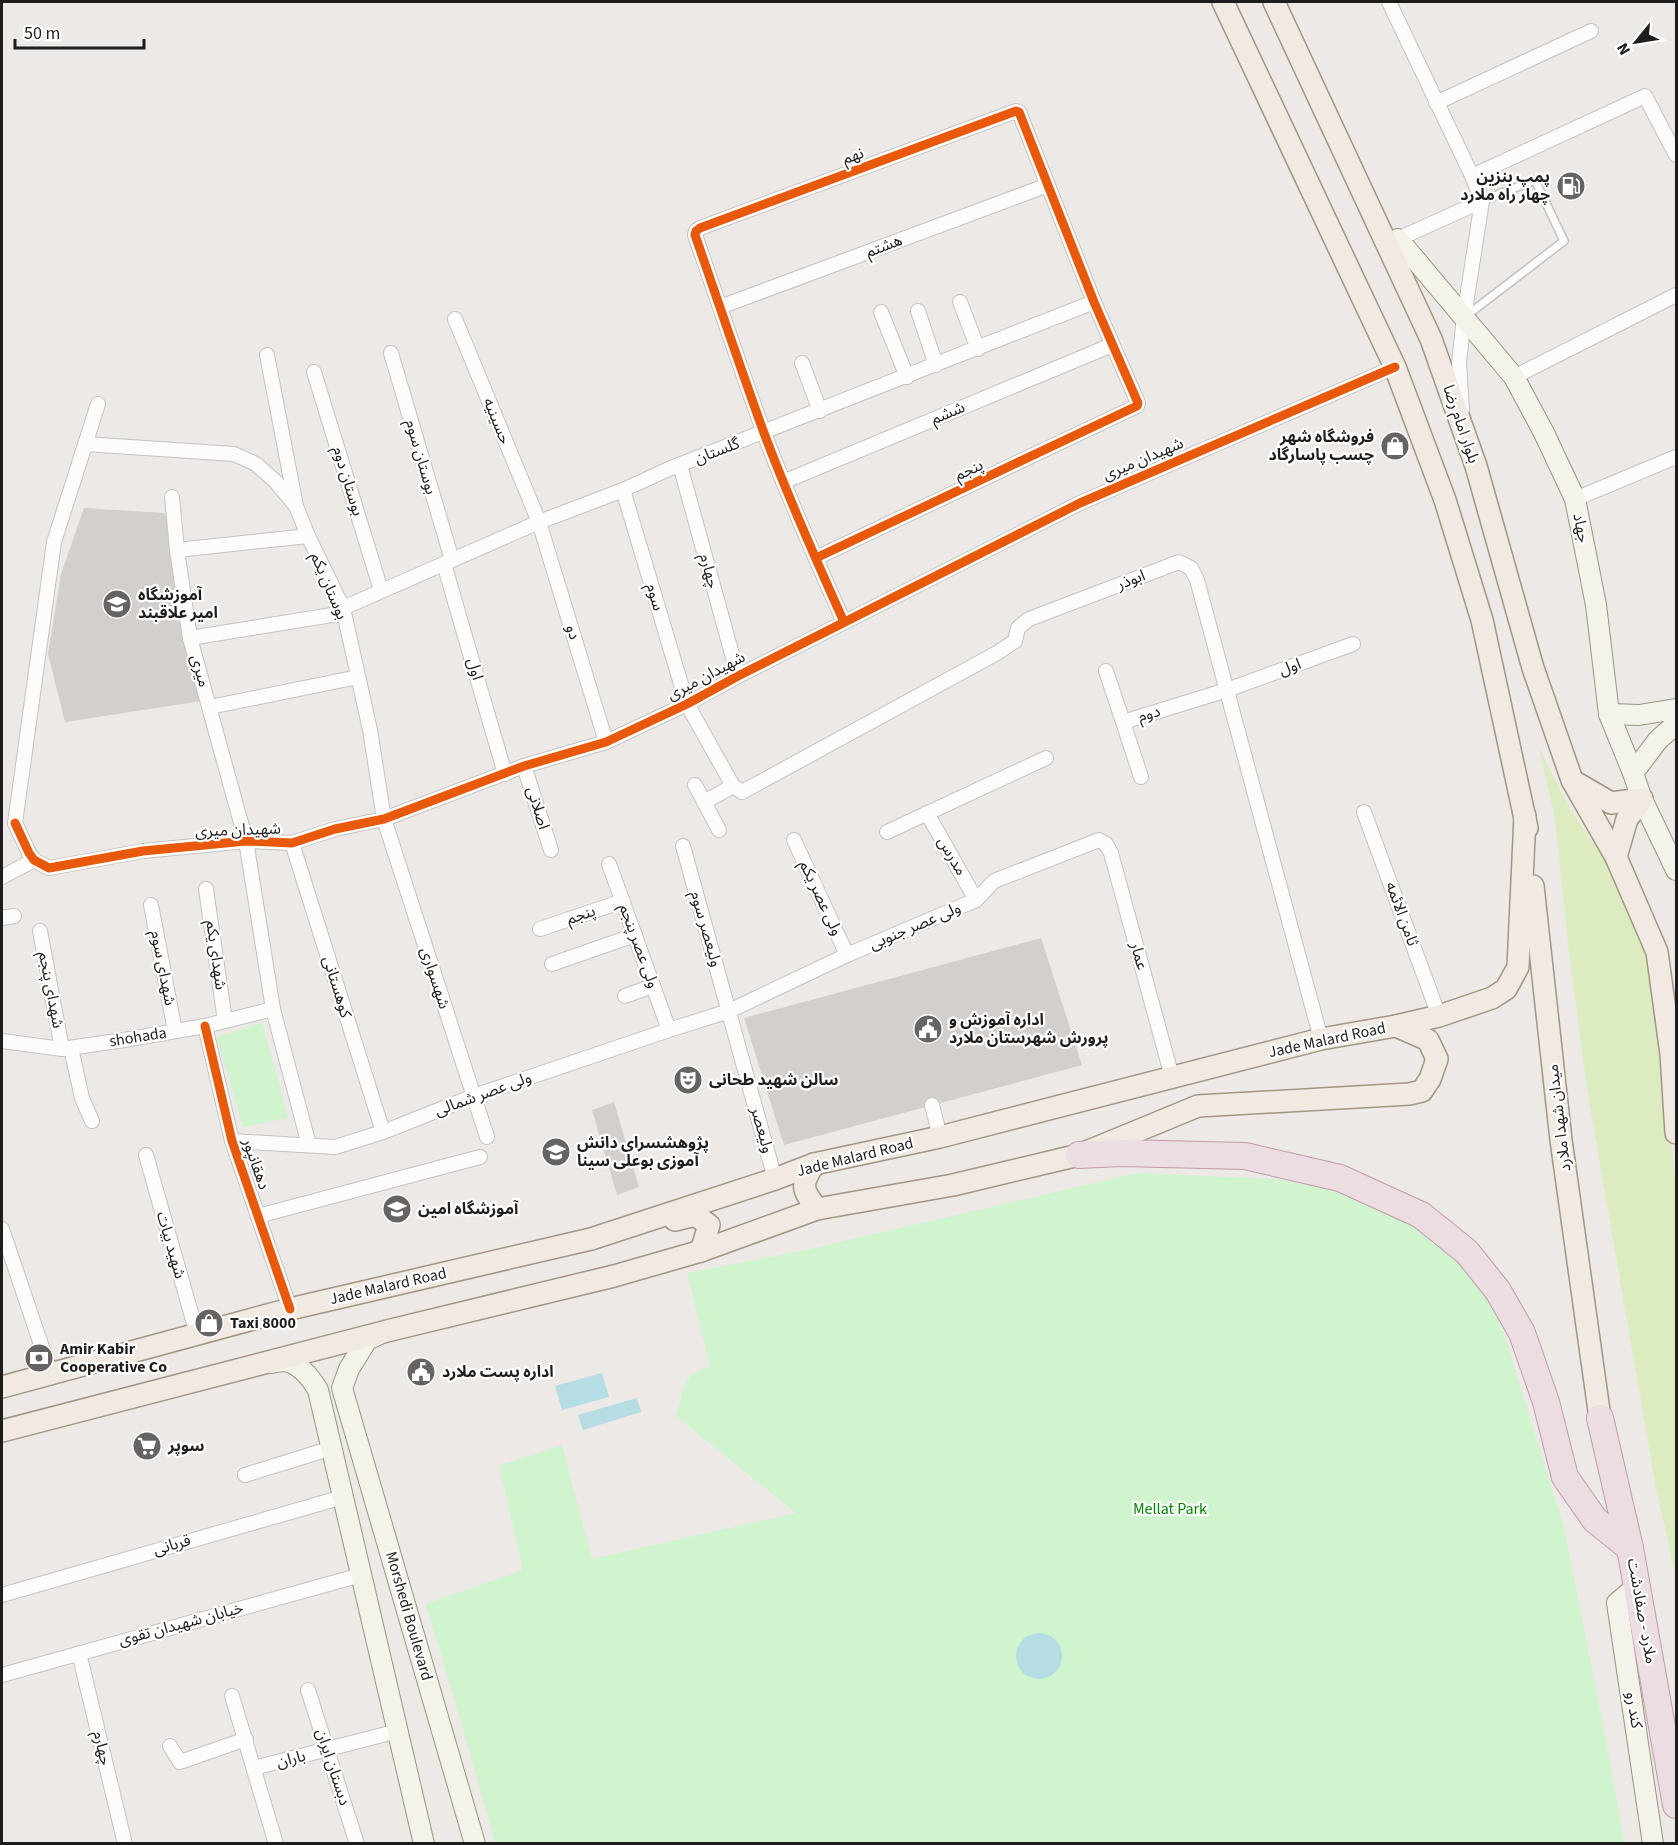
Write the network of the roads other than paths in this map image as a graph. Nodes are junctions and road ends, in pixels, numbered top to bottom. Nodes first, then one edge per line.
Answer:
1 (1223, 2) edge
2 (1274, 2) edge
3 (1389, 2) edge
4 (1591, 31) dead end
5 (1436, 103) junction
6 (1677, 155) edge
7 (1472, 176) junction
8 (1048, 184) junction
9 (1482, 201) junction
10 (1393, 242) junction
11 (1677, 295) edge
12 (960, 302) dead end
13 (1094, 302) junction
14 (720, 308) junction
15 (918, 311) dead end
16 (881, 312) dead end
17 (1464, 317) junction
18 (455, 319) dead end
19 (1112, 345) junction
20 (978, 349) junction
21 (391, 353) dead end
22 (267, 355) dead end
23 (802, 363) dead end
24 (936, 365) junction
25 (1395, 367) junction
26 (314, 372) dead end
27 (907, 376) junction
28 (1514, 377) junction
29 (98, 404) dead end
30 (820, 411) junction
31 (764, 433) junction
32 (1463, 433) junction
33 (85, 444) junction
34 (1677, 457) edge
35 (680, 465) junction
36 (783, 482) junction
37 (623, 490) junction
38 (172, 497) dead end
39 (1575, 499) junction
40 (296, 506) junction
41 (539, 522) junction
42 (308, 536) junction
43 (177, 550) junction
44 (816, 558) junction
45 (448, 562) junction
46 (381, 590) junction
47 (343, 610) junction
48 (844, 622) junction
49 (190, 638) junction
50 (1353, 644) dead end
51 (1106, 671) dead end
52 (738, 676) junction
53 (358, 677) junction
54 (1227, 690) junction
55 (687, 704) junction
56 (210, 707) junction
57 (1677, 709) edge
58 (1609, 714) junction
59 (1123, 722) junction
60 (1677, 724) edge
61 (606, 741) junction
62 (1046, 758) dead end
63 (525, 766) junction
64 (1633, 773) junction
65 (505, 774) junction
66 (1141, 777) dead end
67 (1572, 780) junction
68 (695, 785) dead end
69 (733, 786) junction
70 (1642, 799) junction
71 (704, 802) junction
72 (1364, 812) dead end
73 (927, 813) junction
74 (1526, 816) junction
75 (384, 819) junction
76 (8, 823) edge
77 (719, 830) dead end
78 (887, 832) dead end
79 (794, 840) dead end
80 (1099, 840) joint
81 (246, 841) junction
82 (292, 843) junction
83 (683, 846) dead end
84 (551, 850) dead end
85 (1616, 857) junction
86 (34, 860) junction
87 (609, 864) dead end
88 (1677, 870) edge
89 (2, 877) edge
90 (206, 889) dead end
91 (976, 900) junction
92 (623, 901) junction
93 (151, 905) dead end
94 (540, 930) dead end
95 (40, 931) dead end
96 (635, 935) junction
97 (847, 955) junction
98 (552, 964) dead end
99 (653, 986) junction
100 (625, 996) dead end
101 (273, 1009) junction
102 (729, 1011) junction
103 (1439, 1016) junction
104 (225, 1021) junction
105 (205, 1026) junction
106 (1396, 1026) junction
107 (669, 1030) junction
108 (175, 1031) junction
109 (1321, 1039) junction
110 (2, 1041) edge
111 (67, 1048) junction
112 (1172, 1077) junction
113 (474, 1096) junction
114 (932, 1105) dead end
115 (92, 1121) dead end
116 (383, 1132) junction
117 (1677, 1134) edge
118 (487, 1137) dead end
119 (940, 1137) junction
120 (232, 1141) junction
121 (309, 1145) junction
122 (146, 1155) dead end
123 (1079, 1155) junction
124 (480, 1156) dead end
125 (814, 1164) junction
126 (775, 1179) junction
127 (817, 1209) junction
128 (258, 1216) junction
129 (2, 1228) edge
130 (591, 1239) junction
131 (701, 1251) junction
132 (290, 1309) junction
133 (391, 1330) junction
134 (197, 1334) junction
135 (256, 1364) junction
136 (51, 1374) junction
137 (2, 1387) edge
138 (1600, 1418) joint
139 (2, 1431) edge
140 (332, 1448) junction
141 (245, 1475) dead end
142 (343, 1497) junction
143 (379, 1509) junction
144 (348, 1519) junction
145 (1630, 1548) junction
146 (361, 1575) junction
147 (398, 1579) junction
148 (1637, 1586) junction
149 (2, 1595) edge
150 (79, 1653) junction
151 (2, 1675) edge
152 (308, 1690) dead end
153 (232, 1696) dead end
154 (398, 1731) junction
155 (246, 1740) junction
156 (170, 1746) dead end
157 (327, 1749) junction
158 (254, 1768) junction
159 (1677, 1805) edge
160 (125, 1844) edge
161 (276, 1844) edge
162 (357, 1844) edge
163 (424, 1844) edge
164 (475, 1844) edge
165 (1653, 1844) edge

1 - 25 main road
2 - 10 main road, بلوار امام رضا
3 - 5 street
4 - 5 street
5 - 7 street
6 - 7 street
7 - 9 street
8 - 13 street
8 - 14 street, هشتم
8 - 14 street, نهم
9 - 10 street
9 - 17 street
9 - 17 lane
10 - 17 main road, جهاد
10 - 32 main road, بلوار امام رضا
11 - 28 street
12 - 20 street
13 - 19 street
13 - 20 street, گلستان
14 - 31 street
15 - 24 street
16 - 27 street
17 - 28 main road, جهاد
17 - 32 street
18 - 41 street, حسینیه
19 - 36 street, ششم
19 - 44 street, پنجم
20 - 24 street, گلستان
21 - 45 street, بوستان سوم
22 - 40 street, بوستان یکم
23 - 30 street
24 - 27 street, گلستان
25 - 48 street, شهیدان میری
25 - 74 main road
26 - 46 street, بوستان دوم
27 - 30 street, گلستان
28 - 39 main road, جهاد
29 - 33 street
30 - 31 street, گلستان
31 - 35 street, گلستان
31 - 36 street
32 - 67 main road, بلوار امام رضا
33 - 40 street
33 - 76 street
34 - 39 street
35 - 37 street, گلستان
35 - 52 street, چهارم
36 - 44 street
37 - 41 street, گلستان
37 - 55 street, سوم
38 - 43 street, میری
39 - 58 main road, جهاد
40 - 42 street, بوستان یکم
41 - 45 street, گلستان
41 - 61 street, دو
42 - 43 street
42 - 47 street, بوستان یکم
43 - 49 street, میری
44 - 48 street
45 - 46 street, گلستان
45 - 65 street, اول
46 - 47 street, گلستان
47 - 49 street, گلستان
47 - 53 street, بوستان یکم
48 - 52 street, شهیدان میری
49 - 56 street, میری
50 - 54 street, اول
51 - 59 street, دوم
52 - 55 street, شهیدان میری
53 - 56 street
53 - 75 street, بوستان یکم
54 - 59 street, دوم
54 - 69 street, ابوذر
54 - 109 street, ابوذر
55 - 61 street, شهیدان میری
55 - 69 street
56 - 81 street, میری
57 - 58 main road
58 - 64 main road, جهاد
59 - 66 street
60 - 64 main road
61 - 63 street, شهیدان میری
62 - 73 street
63 - 65 street, شهیدان میری
63 - 84 street, اصلانی
64 - 70 main road, جهاد
65 - 75 street, شهیدان میری
67 - 70 main road
67 - 85 main road, بلوار امام رضا
68 - 71 street
69 - 71 street
70 - 85 main road
70 - 88 main road, جهاد
71 - 77 street
72 - 103 street, ثامن الائمه
73 - 78 street
73 - 91 street, مدرس
74 - 103 main road, Jade Malard Road
74 - 138 main road, میدان شهدا ملارد
75 - 82 street, شهیدان میری
75 - 113 street, شهسواری
76 - 86 street
79 - 97 street, ولی عصر یکم
80 - 91 street, ولی عصر جنوبی
80 - 112 street, عمار
81 - 82 street, شهیدان میری
81 - 86 street, شهیدان میری
81 - 101 street
82 - 116 street, کوهستانی
83 - 102 street, ولیعصر سوم
85 - 117 main road
86 - 89 street
87 - 92 street, ولی عصر پنجم
90 - 104 street, شهدای یکم
91 - 97 street, ولی عصر جنوبی
92 - 94 street, پنجم
92 - 96 street, ولی عصر پنجم
93 - 108 street, شهدای سوم
95 - 111 street, شهدای پنجم
96 - 98 street
96 - 99 street, ولی عصر پنجم
97 - 102 street, ولی عصر جنوبی
99 - 100 street
99 - 107 street, ولی عصر پنجم
101 - 104 street, shohada
101 - 121 street
102 - 107 street, ولی عصر شمالی
102 - 126 street, ولیعصر
103 - 106 main road, Jade Malard Road
104 - 105 street, shohada
105 - 108 street, shohada
105 - 120 street, دهقانپور
106 - 109 main road, Jade Malard Road
106 - 123 main road
107 - 113 street, ولی عصر شمالی
108 - 111 street, shohada
109 - 112 main road, Jade Malard Road
110 - 111 street, shohada
111 - 115 street, شهدای پنجم
112 - 119 main road, Jade Malard Road
113 - 116 street, ولی عصر شمالی
113 - 118 street, شهسواری
114 - 119 street
116 - 121 street, ولی عصر شمالی
119 - 125 main road, Jade Malard Road
120 - 121 street, ولی عصر شمالی
120 - 128 street, دهقانپور
122 - 134 street, شهید بیات
123 - 127 main road
123 - 145 highway
124 - 128 street
125 - 126 main road, Jade Malard Road
125 - 127 main road
126 - 130 main road, Jade Malard Road
127 - 131 main road
128 - 132 street, دهقانپور
129 - 136 street
130 - 131 main road
130 - 132 main road, Jade Malard Road
131 - 133 main road
132 - 134 main road, Jade Malard Road
133 - 135 main road
133 - 143 main road, Morshedi Boulevard
134 - 136 main road, Jade Malard Road
135 - 139 main road
135 - 140 main road, Morshedi Boulevard
136 - 137 main road, Jade Malard Road
138 - 145 highway, ملارد - صفادشت
140 - 141 street
140 - 142 main road, Morshedi Boulevard
142 - 144 main road, Morshedi Boulevard
142 - 149 street, قربانی
143 - 144 main road
143 - 147 main road, Morshedi Boulevard
144 - 146 main road, Morshedi Boulevard
145 - 148 highway, ملارد - صفادشت
146 - 147 main road
146 - 150 street, خیابان شهیدان تقوی
146 - 154 main road, Morshedi Boulevard
147 - 164 main road, Morshedi Boulevard
148 - 159 highway, ملارد - صفادشت
148 - 165 main road, کند رو
150 - 151 street, خیابان شهیدان تقوی
150 - 160 street, چهارم
152 - 157 street, دبستان ایران
153 - 155 street
154 - 157 street, باران
154 - 163 main road, Morshedi Boulevard
155 - 156 street
155 - 158 street
157 - 158 street, باران
157 - 162 street, دبستان ایران
158 - 161 street

